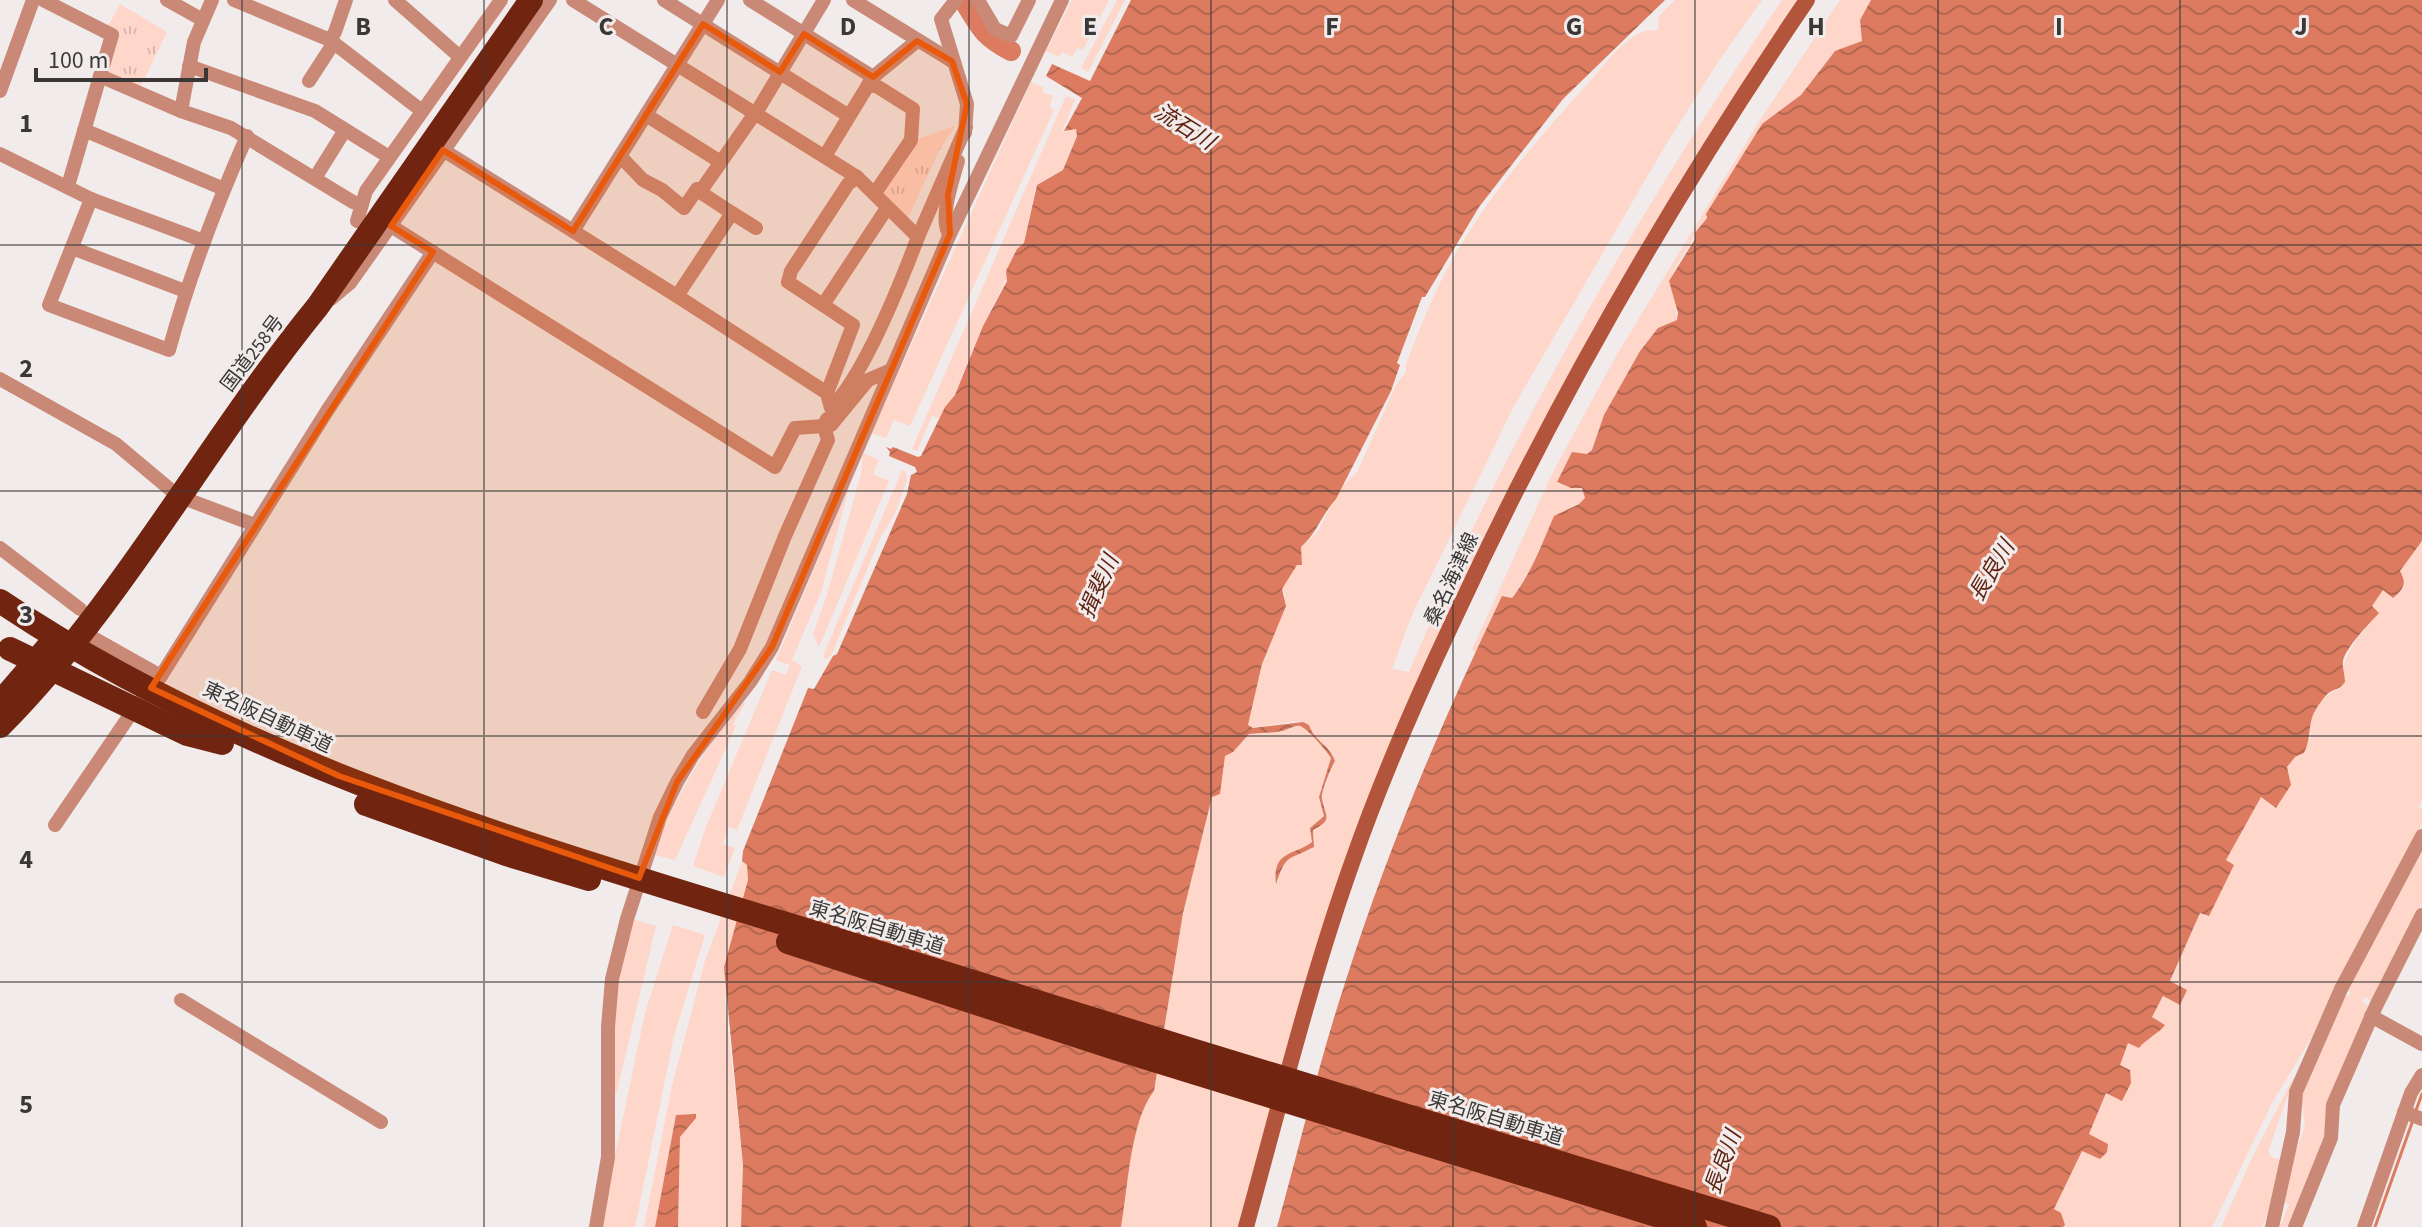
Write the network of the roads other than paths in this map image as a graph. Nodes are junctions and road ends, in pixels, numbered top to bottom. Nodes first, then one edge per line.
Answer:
1 (33, 0) edge
2 (43, 0) edge
3 (167, 0) edge
4 (212, 0) edge
5 (234, 0) edge
6 (346, 0) edge
7 (395, 0) edge
8 (501, 0) edge
9 (515, 0) edge
10 (531, 0) edge
11 (550, 0) edge
12 (573, 0) edge
13 (664, 0) edge
14 (718, 0) edge
15 (750, 0) edge
16 (824, 0) edge
17 (853, 0) edge
18 (978, 0) edge
19 (1029, 0) edge
20 (1062, 0) edge
21 (1807, 0) edge
22 (951, 2) edge
23 (66, 5) edge
24 (595, 6) edge
25 (941, 19) junction
26 (203, 20) junction
27 (703, 24) junction
28 (804, 34) junction
29 (331, 42) junction
30 (918, 42) junction
31 (460, 57) junction
32 (952, 61) junction
33 (677, 65) junction
34 (189, 66) junction
35 (780, 72) junction
36 (100, 76) junction
37 (309, 81) dead end
38 (871, 81) junction
39 (0, 91) edge
40 (181, 111) junction
41 (422, 111) junction
42 (646, 115) junction
43 (753, 116) junction
44 (849, 116) junction
45 (966, 127) junction
46 (84, 130) junction
47 (345, 130) junction
48 (247, 136) junction
49 (443, 150) junction
50 (0, 154) edge
51 (620, 156) junction
52 (825, 156) junction
53 (389, 157) junction
54 (719, 161) junction
55 (857, 177) junction
56 (315, 178) junction
57 (68, 186) junction
58 (224, 189) junction
59 (700, 192) junction
60 (875, 193) junction
61 (91, 199) junction
62 (887, 208) junction
63 (359, 212) junction
64 (732, 213) junction
65 (391, 226) junction
66 (756, 228) dead end
67 (573, 231) junction
68 (950, 234) junction
69 (918, 237) junction
70 (204, 241) junction
71 (72, 248) junction
72 (433, 252) junction
73 (185, 291) junction
74 (677, 296) junction
75 (823, 305) junction
76 (318, 306) junction
77 (889, 371) junction
78 (0, 379) edge
79 (829, 401) junction
80 (824, 426) junction
81 (174, 493) junction
82 (255, 525) junction
83 (0, 548) edge
84 (0, 601) edge
85 (80, 620) junction
86 (0, 621) edge
87 (5, 646) edge
88 (161, 676) junction
89 (0, 703) edge
90 (703, 712) dead end
91 (0, 726) edge
92 (222, 743) junction
93 (55, 825) dead end
94 (2422, 836) edge
95 (2422, 915) edge
96 (181, 1000) dead end
97 (2371, 1016) junction
98 (2422, 1044) edge
99 (2422, 1075) edge
100 (2414, 1116) edge
101 (381, 1122) dead end
102 (596, 1227) edge
103 (1246, 1227) edge
104 (1695, 1227) edge
105 (1769, 1227) edge
106 (2272, 1227) edge
107 (2295, 1227) edge
108 (2364, 1227) edge

1 - 39 street
2 - 23 street
3 - 26 street
4 - 26 street
5 - 29 street
6 - 29 street
7 - 31 street
8 - 31 street
9 - 63 highway, 国道258号
10 - 76 highway, 国道258号
11 - 49 street
12 - 24 street
13 - 27 street
14 - 27 street
15 - 28 street
16 - 28 street
17 - 30 street
18 - 19 street
20 - 68 street
21 - 103 main road, 桑名海津線
22 - 25 street
23 - 36 street
24 - 33 street
25 - 30 street
25 - 32 street
26 - 34 street
27 - 33 street
27 - 35 street
28 - 35 street
28 - 38 street
29 - 37 street
29 - 41 street
30 - 32 street
30 - 38 street
31 - 41 street
32 - 45 street
33 - 42 street
33 - 43 street
34 - 40 street
34 - 47 street
35 - 43 street
35 - 44 street
36 - 40 street
36 - 46 street
38 - 44 street
38 - 60 street
40 - 48 street
41 - 53 street
42 - 51 street
42 - 54 street
43 - 52 street
43 - 54 street
44 - 52 street
45 - 68 street
45 - 69 street
46 - 57 street
46 - 58 street
47 - 53 street
47 - 56 street
48 - 56 street
48 - 58 street
49 - 65 street
49 - 67 street
50 - 57 street
51 - 59 street
51 - 67 street
52 - 55 street
53 - 63 street
54 - 59 street
55 - 60 street
55 - 75 street
56 - 63 street
57 - 61 street
58 - 70 street
59 - 64 street
60 - 62 street
61 - 70 street
61 - 71 street
62 - 69 street
62 - 75 street
63 - 81 highway, 国道258号
64 - 66 street
64 - 74 street
65 - 72 street
65 - 76 street
67 - 74 street
68 - 77 street
69 - 79 street
70 - 73 street
71 - 73 street
71 - 73 street
72 - 80 street
72 - 82 street
74 - 79 street
75 - 79 street
76 - 81 highway, 国道258号
77 - 80 street
77 - 102 street
78 - 81 street
79 - 80 street
80 - 90 street
81 - 82 street
81 - 85 highway, 国道258号
82 - 88 street
83 - 85 street
84 - 105 highway, 東名阪自動車道, bridge
85 - 88 street
85 - 89 highway, 国道258号
85 - 91 highway, 国道258号
86 - 92 highway, 東名阪自動車道, bridge
87 - 92 highway, bridge
88 - 93 street
92 - 104 highway, 東名阪自動車道, bridge
94 - 106 street
95 - 97 street
96 - 101 street
97 - 98 street
97 - 107 street
99 - 100 street
100 - 108 street

